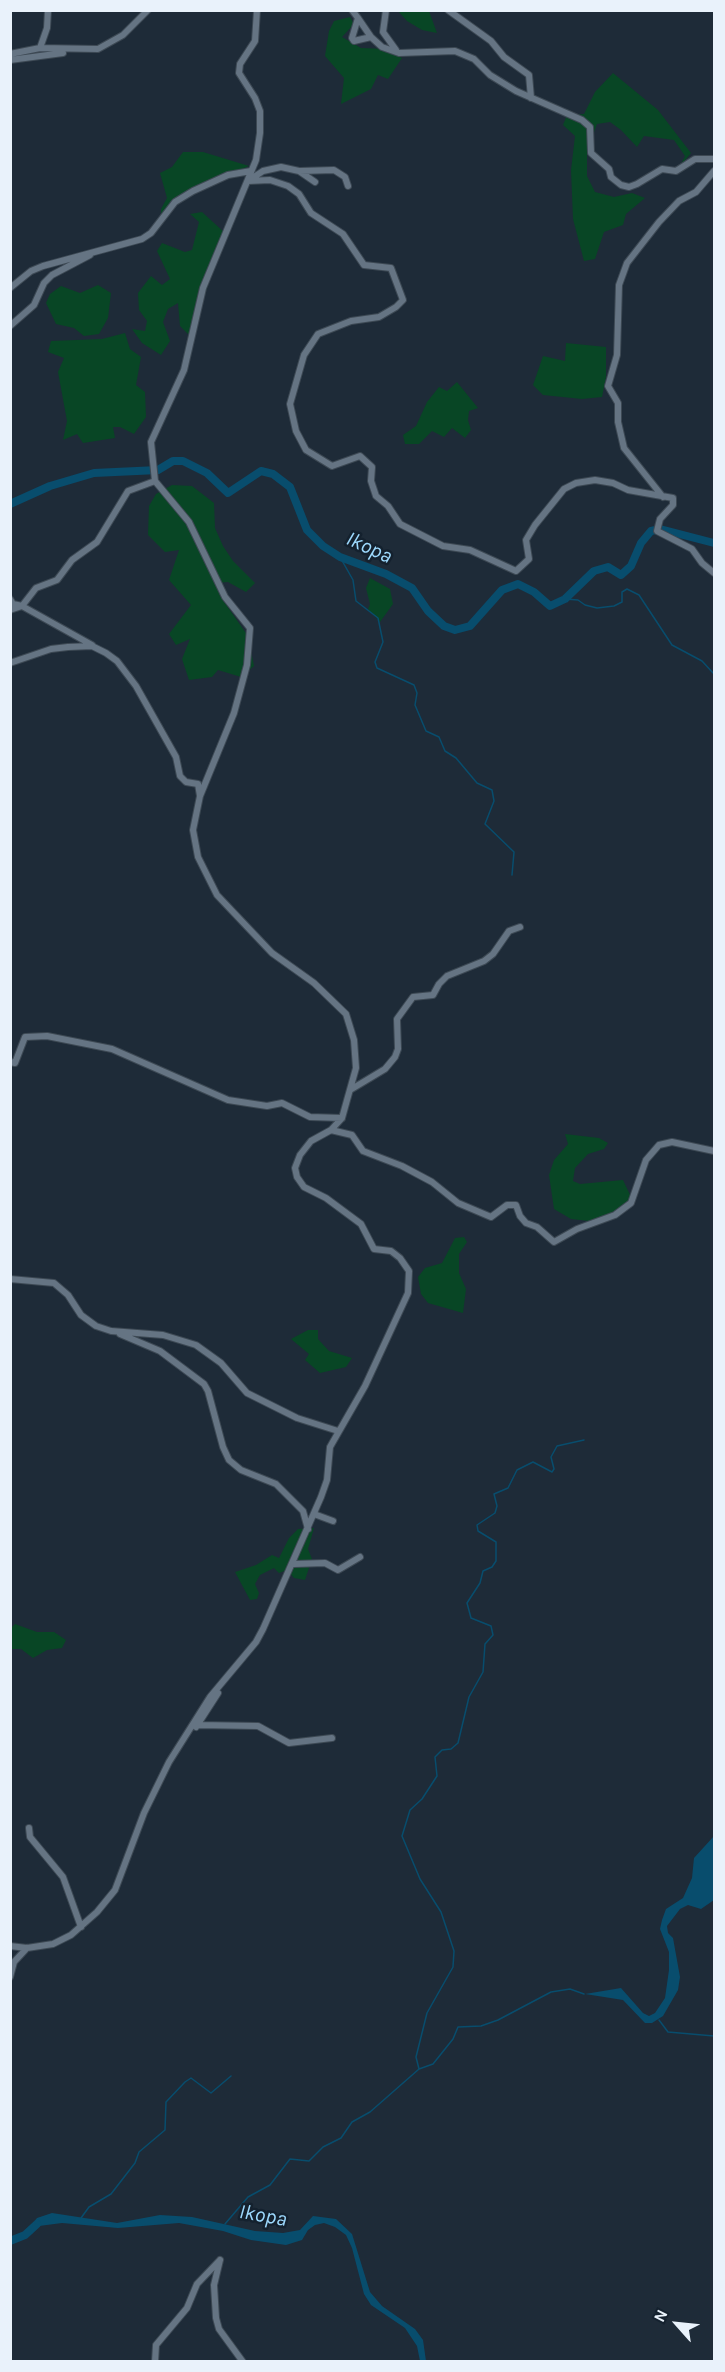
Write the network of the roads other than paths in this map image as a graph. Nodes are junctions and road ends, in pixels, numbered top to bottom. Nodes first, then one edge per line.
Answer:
1 (48, 10) edge
2 (148, 10) edge
3 (257, 10) edge
4 (352, 10) edge
5 (386, 10) edge
6 (448, 10) edge
7 (358, 18) junction
8 (371, 37) junction
9 (40, 48) junction
10 (79, 51) junction
11 (399, 53) junction
12 (10, 54) edge
13 (10, 60) edge
14 (531, 98) junction
15 (714, 159) edge
16 (251, 171) junction
17 (299, 171) junction
18 (714, 171) edge
19 (248, 182) junction
20 (315, 182) dead end
21 (348, 186) dead end
22 (94, 252) junction
23 (10, 288) edge
24 (10, 326) edge
25 (155, 482) junction
26 (663, 497) junction
27 (714, 573) edge
28 (10, 599) edge
29 (22, 606) junction
30 (10, 610) edge
31 (92, 646) junction
32 (10, 663) edge
33 (200, 796) junction
34 (520, 927) dead end
35 (10, 1062) edge
36 (349, 1091) junction
37 (342, 1118) junction
38 (331, 1130) junction
39 (714, 1151) edge
40 (10, 1279) edge
41 (111, 1331) junction
42 (338, 1431) junction
43 (314, 1514) junction
44 (333, 1521) dead end
45 (308, 1529) junction
46 (360, 1557) dead end
47 (294, 1564) junction
48 (221, 1682) junction
49 (198, 1725) junction
50 (332, 1738) dead end
51 (182, 1740) junction
52 (29, 1828) dead end
53 (81, 1927) junction
54 (10, 1946) edge
55 (27, 1948) junction
56 (10, 1977) edge
57 (155, 2361) edge
58 (243, 2361) edge

1 - 9 street
2 - 10 street
3 - 16 street
4 - 7 street
5 - 11 street
6 - 14 street
7 - 8 street
7 - 8 street
8 - 11 street
9 - 10 street
9 - 12 street
10 - 13 street
11 - 14 street
14 - 15 street
16 - 19 street
16 - 22 street
17 - 19 street
17 - 20 street
17 - 21 street
18 - 26 street
19 - 25 street
19 - 26 street
22 - 23 street
22 - 24 street
25 - 29 street
25 - 33 street
26 - 27 street
28 - 29 street
29 - 30 street
29 - 31 street
31 - 32 street
31 - 33 street
33 - 36 street
34 - 36 street
35 - 37 street
36 - 37 street
37 - 38 street
38 - 39 street
38 - 42 street
40 - 41 street
41 - 42 street
41 - 45 street
42 - 43 street
43 - 44 street
43 - 45 street
45 - 47 street
46 - 47 street
47 - 48 street
48 - 49 street
48 - 51 street
49 - 50 street
49 - 51 street
51 - 53 street
52 - 53 street
53 - 55 street
54 - 55 street
55 - 56 street
57 - 58 street

